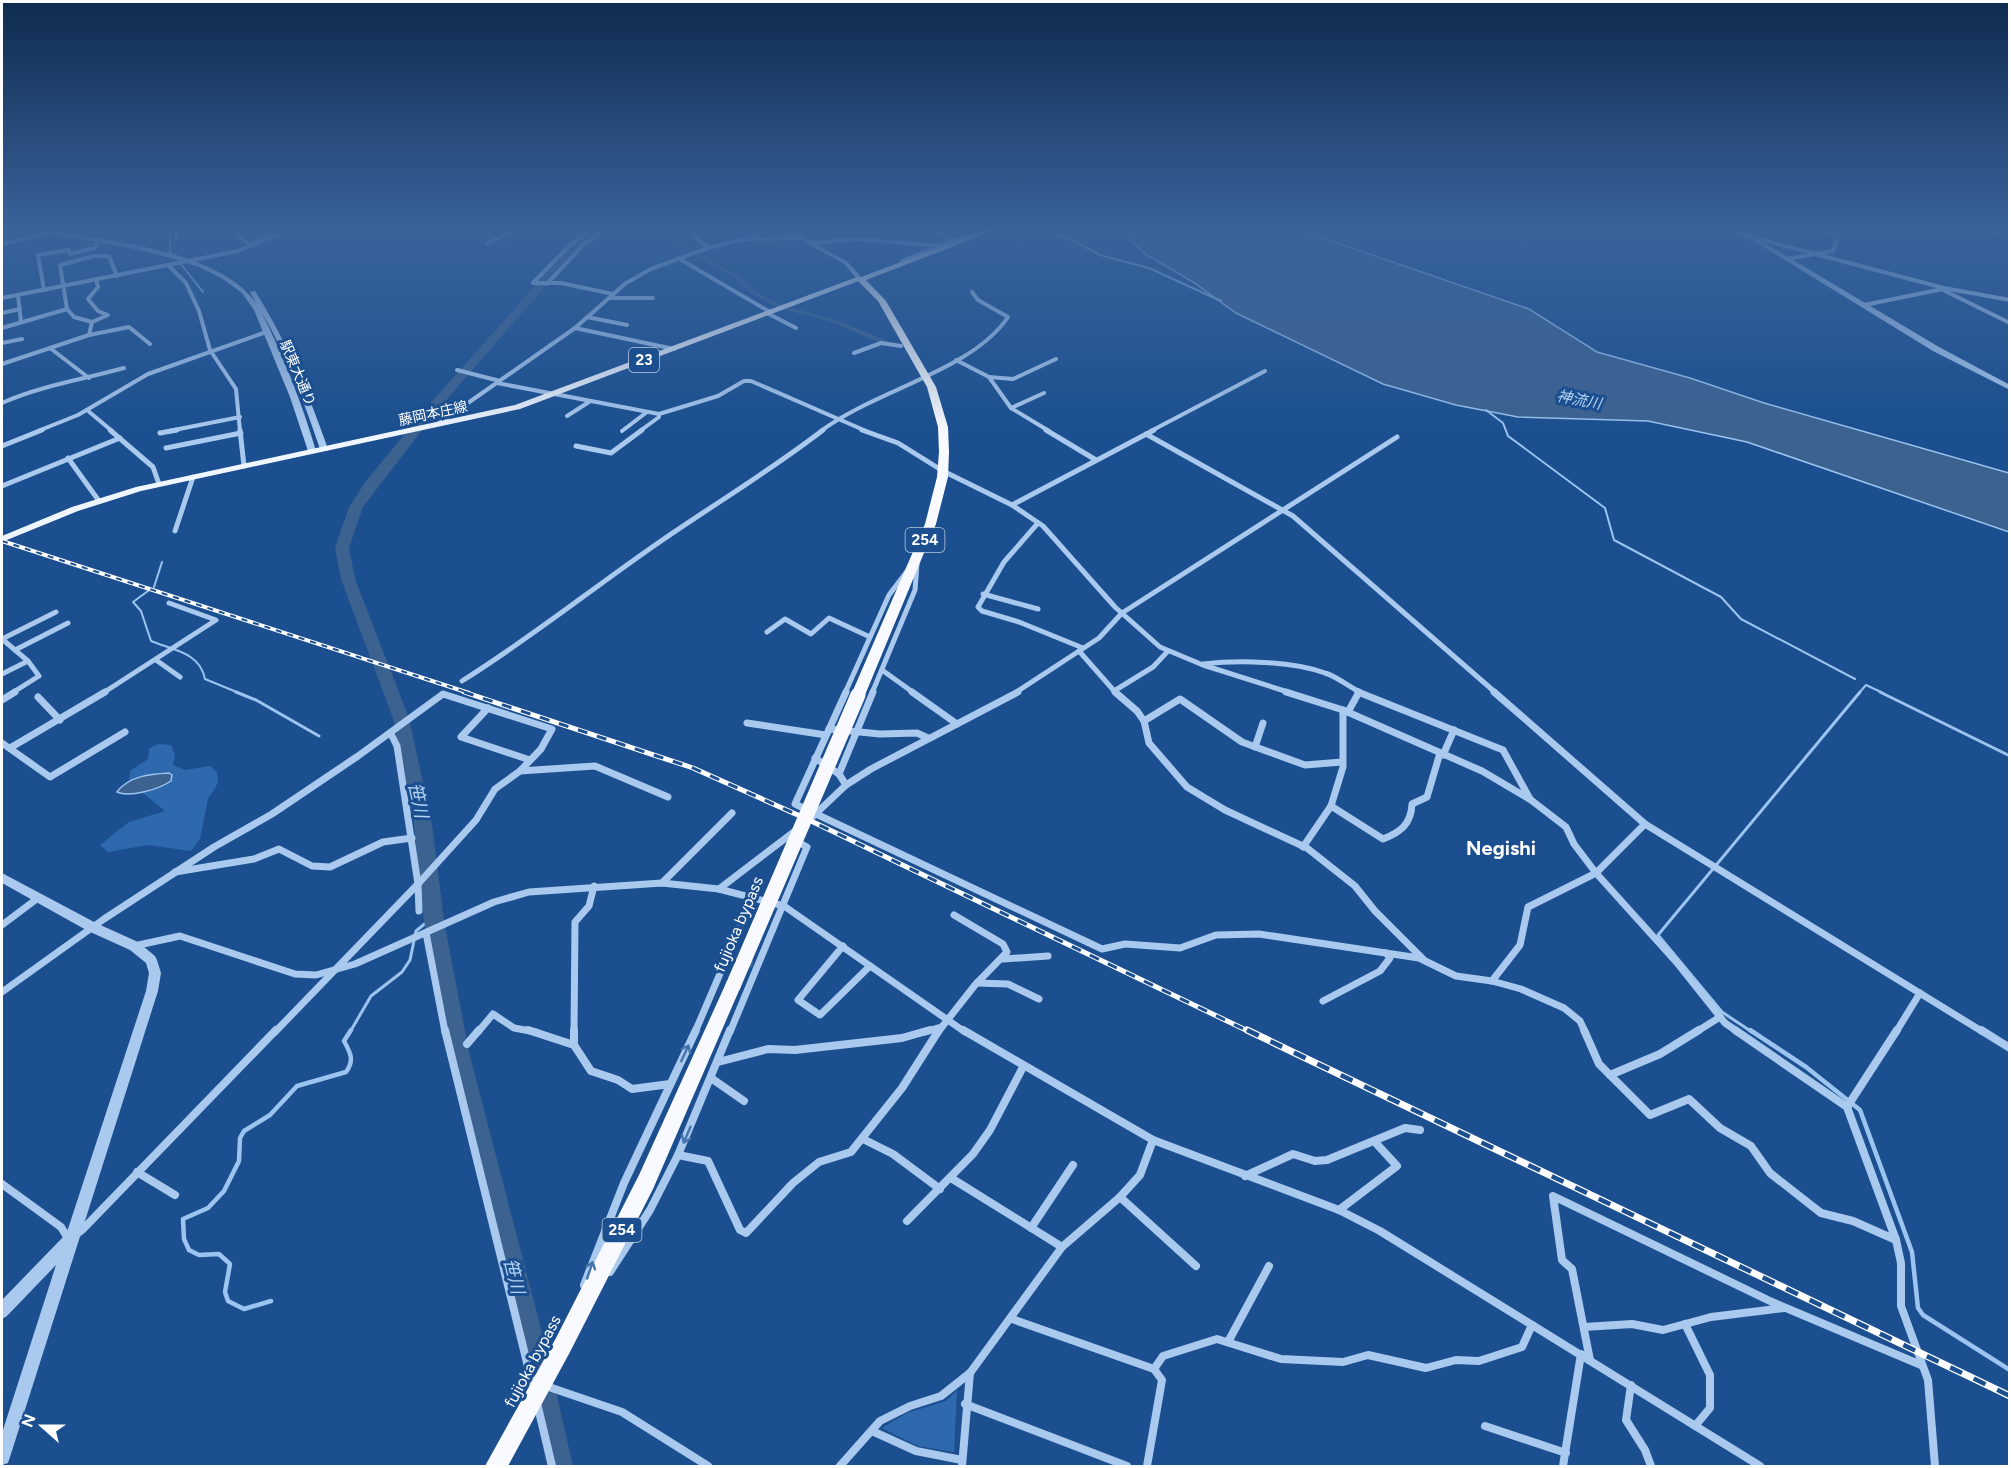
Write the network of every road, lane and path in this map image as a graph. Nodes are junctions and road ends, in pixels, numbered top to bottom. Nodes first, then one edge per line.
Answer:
1 (611, 296) edge
2 (18, 297) edge
3 (65, 297) edge
4 (90, 297) edge
5 (193, 297) edge
6 (248, 297) edge
7 (255, 297) edge
8 (621, 297) edge
9 (747, 297) edge
10 (813, 297) edge
11 (867, 297) edge
12 (878, 297) edge
13 (975, 297) edge
14 (1850, 297) edge
15 (1905, 297) edge
16 (1957, 297) edge
17 (1988, 297) edge
18 (652, 298) dead end
19 (2010, 300) edge
20 (1864, 305) junction
21 (20, 309) junction
22 (68, 309) junction
23 (2, 313) edge
24 (768, 313) junction
25 (587, 317) junction
26 (21, 322) junction
27 (92, 322) junction
28 (2010, 323) edge
29 (627, 325) dead end
30 (2, 328) edge
31 (575, 328) junction
32 (796, 328) dead end
33 (266, 332) junction
34 (89, 335) junction
35 (22, 339) dead end
36 (2, 343) edge
37 (150, 344) dead end
38 (901, 346) junction
39 (50, 348) junction
40 (674, 349) junction
41 (210, 350) junction
42 (854, 353) dead end
43 (1056, 359) dead end
44 (956, 360) junction
45 (2, 364) edge
46 (124, 368) dead end
47 (458, 370) dead end
48 (1265, 371) dead end
49 (926, 377) junction
50 (989, 377) junction
51 (89, 378) junction
52 (499, 382) junction
53 (2010, 388) edge
54 (1044, 393) dead end
55 (554, 395) junction
56 (590, 402) junction
57 (2, 403) edge
58 (1011, 408) junction
59 (87, 410) junction
60 (647, 412) junction
61 (659, 414) junction
62 (567, 416) dead end
63 (240, 417) junction
64 (836, 420) junction
65 (435, 426) junction
66 (622, 431) dead end
67 (160, 433) dead end
68 (241, 433) junction
69 (1146, 434) junction
70 (1398, 437) dead end
71 (120, 438) junction
72 (2, 446) edge
73 (576, 446) dead end
74 (166, 448) dead end
75 (324, 449) junction
76 (312, 451) junction
77 (69, 458) junction
78 (1096, 460) junction
79 (244, 466) junction
80 (943, 471) junction
81 (193, 477) junction
82 (159, 484) junction
83 (2, 486) edge
84 (99, 501) junction
85 (1012, 505) junction
86 (1284, 510) junction
87 (1038, 523) junction
88 (175, 531) dead end
89 (2, 539) edge
90 (917, 560) junction
91 (983, 594) junction
92 (170, 603) dead end
93 (1038, 609) dead end
94 (56, 612) dead end
95 (1122, 613) junction
96 (68, 623) dead end
97 (767, 632) dead end
98 (870, 637) junction
99 (2, 639) edge
100 (15, 650) junction
101 (1081, 650) junction
102 (1168, 651) junction
103 (156, 660) junction
104 (28, 661) junction
105 (1203, 665) junction
106 (882, 670) junction
107 (2, 674) edge
108 (180, 677) dead end
109 (462, 681) dead end
110 (1114, 691) junction
111 (1359, 692) junction
112 (38, 697) dead end
113 (2, 700) edge
114 (488, 708) junction
115 (1346, 711) junction
116 (60, 720) junction
117 (1144, 721) junction
118 (747, 723) dead end
119 (1263, 723) dead end
120 (957, 724) junction
121 (1454, 730) junction
122 (394, 731) junction
123 (125, 732) dead end
124 (827, 732) junction
125 (857, 732) junction
126 (928, 738) junction
127 (2, 743) edge
128 (1255, 747) junction
129 (10, 748) junction
130 (1441, 754) junction
131 (815, 758) junction
132 (530, 760) junction
133 (1342, 762) junction
134 (520, 771) junction
135 (839, 774) junction
136 (846, 784) junction
137 (668, 797) dead end
138 (1531, 800) junction
139 (1331, 806) junction
140 (732, 813) dead end
141 (818, 813) junction
142 (1645, 824) junction
143 (787, 836) junction
144 (412, 838) junction
145 (1303, 847) junction
146 (175, 872) junction
147 (1596, 873) junction
148 (2, 878) edge
149 (419, 883) junction
150 (662, 883) junction
151 (594, 886) junction
152 (719, 889) junction
153 (753, 897) junction
154 (38, 898) junction
155 (784, 906) junction
156 (419, 911) dead end
157 (954, 915) dead end
158 (2, 925) edge
159 (92, 927) junction
160 (424, 933) junction
161 (134, 946) junction
162 (843, 946) junction
163 (1386, 952) junction
164 (1048, 956) dead end
165 (1003, 959) junction
166 (1425, 961) junction
167 (870, 966) junction
168 (329, 973) junction
169 (1492, 981) junction
170 (977, 983) junction
171 (2, 992) edge
172 (1920, 993) junction
173 (1039, 999) dead end
174 (1323, 1002) dead end
175 (1720, 1017) junction
176 (945, 1024) junction
177 (466, 1044) dead end
178 (574, 1045) junction
179 (2010, 1048) edge
180 (718, 1062) junction
181 (1023, 1067) junction
182 (1610, 1075) junction
183 (711, 1077) junction
184 (670, 1084) junction
185 (744, 1101) dead end
186 (1847, 1107) junction
187 (1420, 1130) dead end
188 (863, 1139) junction
189 (1153, 1140) junction
190 (1374, 1141) junction
191 (678, 1155) junction
192 (1073, 1166) dead end
193 (137, 1172) junction
194 (1245, 1176) junction
195 (951, 1178) junction
196 (2, 1184) edge
197 (940, 1189) junction
198 (175, 1195) dead end
199 (1120, 1197) junction
200 (1339, 1210) junction
201 (907, 1221) dead end
202 (1031, 1228) junction
203 (69, 1240) junction
204 (1896, 1240) junction
205 (1062, 1247) junction
206 (1196, 1266) dead end
207 (1269, 1266) dead end
208 (1786, 1308) junction
209 (2, 1311) edge
210 (1012, 1319) junction
211 (1685, 1324) junction
212 (1532, 1325) junction
213 (1584, 1327) junction
214 (1228, 1342) junction
215 (564, 1345) junction
216 (1581, 1354) junction
217 (1590, 1360) junction
218 (1921, 1365) junction
219 (1154, 1369) junction
220 (970, 1373) junction
221 (1631, 1385) junction
222 (539, 1390) junction
223 (965, 1404) junction
224 (1485, 1426) dead end
225 (1695, 1426) junction
226 (872, 1431) junction
227 (1566, 1453) junction
228 (2, 1457) edge
229 (962, 1463) edge
230 (496, 1467) edge
231 (552, 1467) edge
232 (708, 1467) edge
233 (840, 1467) edge
234 (1127, 1467) edge
235 (1147, 1467) edge
236 (1563, 1467) edge
237 (1651, 1467) edge
238 (1760, 1467) edge
239 (1935, 1467) edge

1 - 25 street
2 - 21 street
3 - 22 street
4 - 27 street
5 - 41 street
6 - 33 street, 駅東大通り
7 - 75 street, 駅東大通り
8 - 18 street
9 - 24 street
10 - 24 main road, 藤岡本庄線 / 23
11 - 38 highway, 254
12 - 49 highway, 254
13 - 44 street
14 - 20 street
15 - 20 street
16 - 28 street
17 - 19 street
20 - 53 street
21 - 23 street
21 - 26 street
22 - 26 street
22 - 27 street
24 - 32 street
24 - 40 main road, 藤岡本庄線 / 23
25 - 29 street
25 - 31 street
26 - 30 street
27 - 34 street
31 - 40 street
31 - 52 street
33 - 41 street
33 - 76 street, 駅東大通り
34 - 37 street
34 - 39 street
35 - 36 street
38 - 42 street
38 - 49 highway, 254
39 - 45 street
39 - 51 street
40 - 55 main road, 藤岡本庄線 / 23
41 - 59 street
41 - 63 street
43 - 50 street
44 - 49 street
44 - 50 street
46 - 51 street
47 - 52 street
48 - 69 street
49 - 64 street
49 - 80 highway, fujioka bypass / 254
50 - 58 street
51 - 57 street
52 - 55 street
52 - 65 street
54 - 58 street
55 - 56 street
55 - 65 main road, 藤岡本庄線 / 23
56 - 60 street
56 - 62 street
58 - 78 street
59 - 71 street
59 - 72 street
60 - 61 street
60 - 66 street
61 - 64 street
61 - 73 street
63 - 67 street
63 - 68 street
64 - 80 street
64 - 109 street
65 - 75 main road, 藤岡本庄線 / 23
68 - 74 street
68 - 79 street
69 - 78 street
69 - 86 street
70 - 86 street
71 - 77 street
71 - 82 street
75 - 76 main road, 藤岡本庄線 / 23
76 - 79 main road, 藤岡本庄線 / 23
77 - 83 street
77 - 84 street
78 - 85 street
79 - 81 main road, 藤岡本庄線 / 23
80 - 85 street
80 - 90 highway, fujioka bypass / 254
81 - 82 main road, 藤岡本庄線 / 23
81 - 88 street
82 - 84 main road, 藤岡本庄線 / 23
84 - 89 main road, 藤岡本庄線 / 23
85 - 87 street
86 - 95 street
86 - 142 street
87 - 91 street
87 - 95 street
90 - 98 street
90 - 106 street
90 - 215 highway, fujioka bypass / 254, bridge
91 - 93 street
91 - 101 street
92 - 103 street
94 - 99 street
95 - 101 street
95 - 102 street
96 - 100 street
97 - 98 street
98 - 124 street
99 - 100 street
100 - 104 street
101 - 110 street
101 - 120 street
102 - 105 street
102 - 110 street
103 - 108 street
103 - 116 street
104 - 107 street
104 - 113 street
105 - 111 street
105 - 115 street
106 - 120 street
106 - 125 street
110 - 117 street
111 - 115 street
111 - 121 street
112 - 116 street
114 - 122 street
114 - 132 street
114 - 132 street
115 - 130 street
115 - 133 street
116 - 129 street
117 - 128 street
117 - 145 street
118 - 124 street
119 - 128 street
120 - 126 street
121 - 130 street
121 - 138 street
122 - 144 street
122 - 146 street
123 - 129 street
124 - 125 street
124 - 131 street
125 - 126 street
125 - 135 street
126 - 136 street
127 - 129 street
128 - 133 street
130 - 138 street
130 - 139 street
131 - 135 street
131 - 141 street
132 - 134 street
133 - 139 street
134 - 137 street
134 - 149 street
135 - 136 street
136 - 141 street
138 - 147 street
139 - 145 street
140 - 150 street
141 - 143 street
141 - 163 street
142 - 147 street
142 - 172 street
143 - 152 street
143 - 155 street
144 - 146 street
144 - 149 street
145 - 166 street
146 - 159 street
147 - 169 street
147 - 175 street
148 - 154 street
149 - 156 street
149 - 168 street
150 - 151 street
150 - 152 street
151 - 160 street
151 - 178 street
152 - 153 street
153 - 155 street
184 -> 153 street
154 - 158 street
154 - 159 street
155 - 162 street
155 - 180 street
157 - 165 street
159 - 161 street
159 - 171 street
160 - 168 street
160 - 222 street
161 - 168 street
161 - 203 street
162 - 167 street
162 - 167 street
163 - 166 street
163 - 174 street
164 - 165 street
165 - 170 street
166 - 169 street
167 - 176 street
168 - 193 street
169 - 182 street
170 - 173 street
170 - 176 street
172 - 179 street
172 - 186 street
175 - 182 street
175 - 186 street
176 - 180 street
176 - 181 street
176 - 188 street
177 - 178 street
178 - 184 street
180 - 183 street
181 - 189 street
181 - 195 street
182 - 204 street
183 - 185 street
183 -> 191 street
215 -> 184 street
186 - 204 street
187 - 190 street
188 - 191 street
188 - 197 street
189 - 194 street
189 - 199 street
190 - 194 street
190 - 200 street
191 - 215 street
192 - 202 street
193 - 198 street
193 - 203 street
194 - 200 street
195 - 197 street
195 - 202 street
196 - 203 street
197 - 201 street
199 - 205 street
199 - 206 street
200 - 212 street
202 - 205 street
203 - 209 street
203 - 228 street
204 - 218 street
205 - 210 street
207 - 214 street
208 - 211 street
208 - 213 street
208 - 218 street
210 - 219 street
210 - 220 street
211 - 213 street
211 - 225 street
212 - 214 street
212 - 216 street
213 - 217 street
214 - 219 street
215 - 222 highway, fujioka bypass / 254
216 - 217 street
216 - 227 street
217 - 221 street
218 - 239 street
219 - 235 street
220 - 223 street
220 - 226 street
221 - 225 street
221 - 237 street
222 - 230 highway, fujioka bypass / 254
222 - 231 street
222 - 232 street
223 - 229 street
223 - 234 street
224 - 227 street
225 - 238 street
226 - 229 street
226 - 233 street
227 - 236 street

